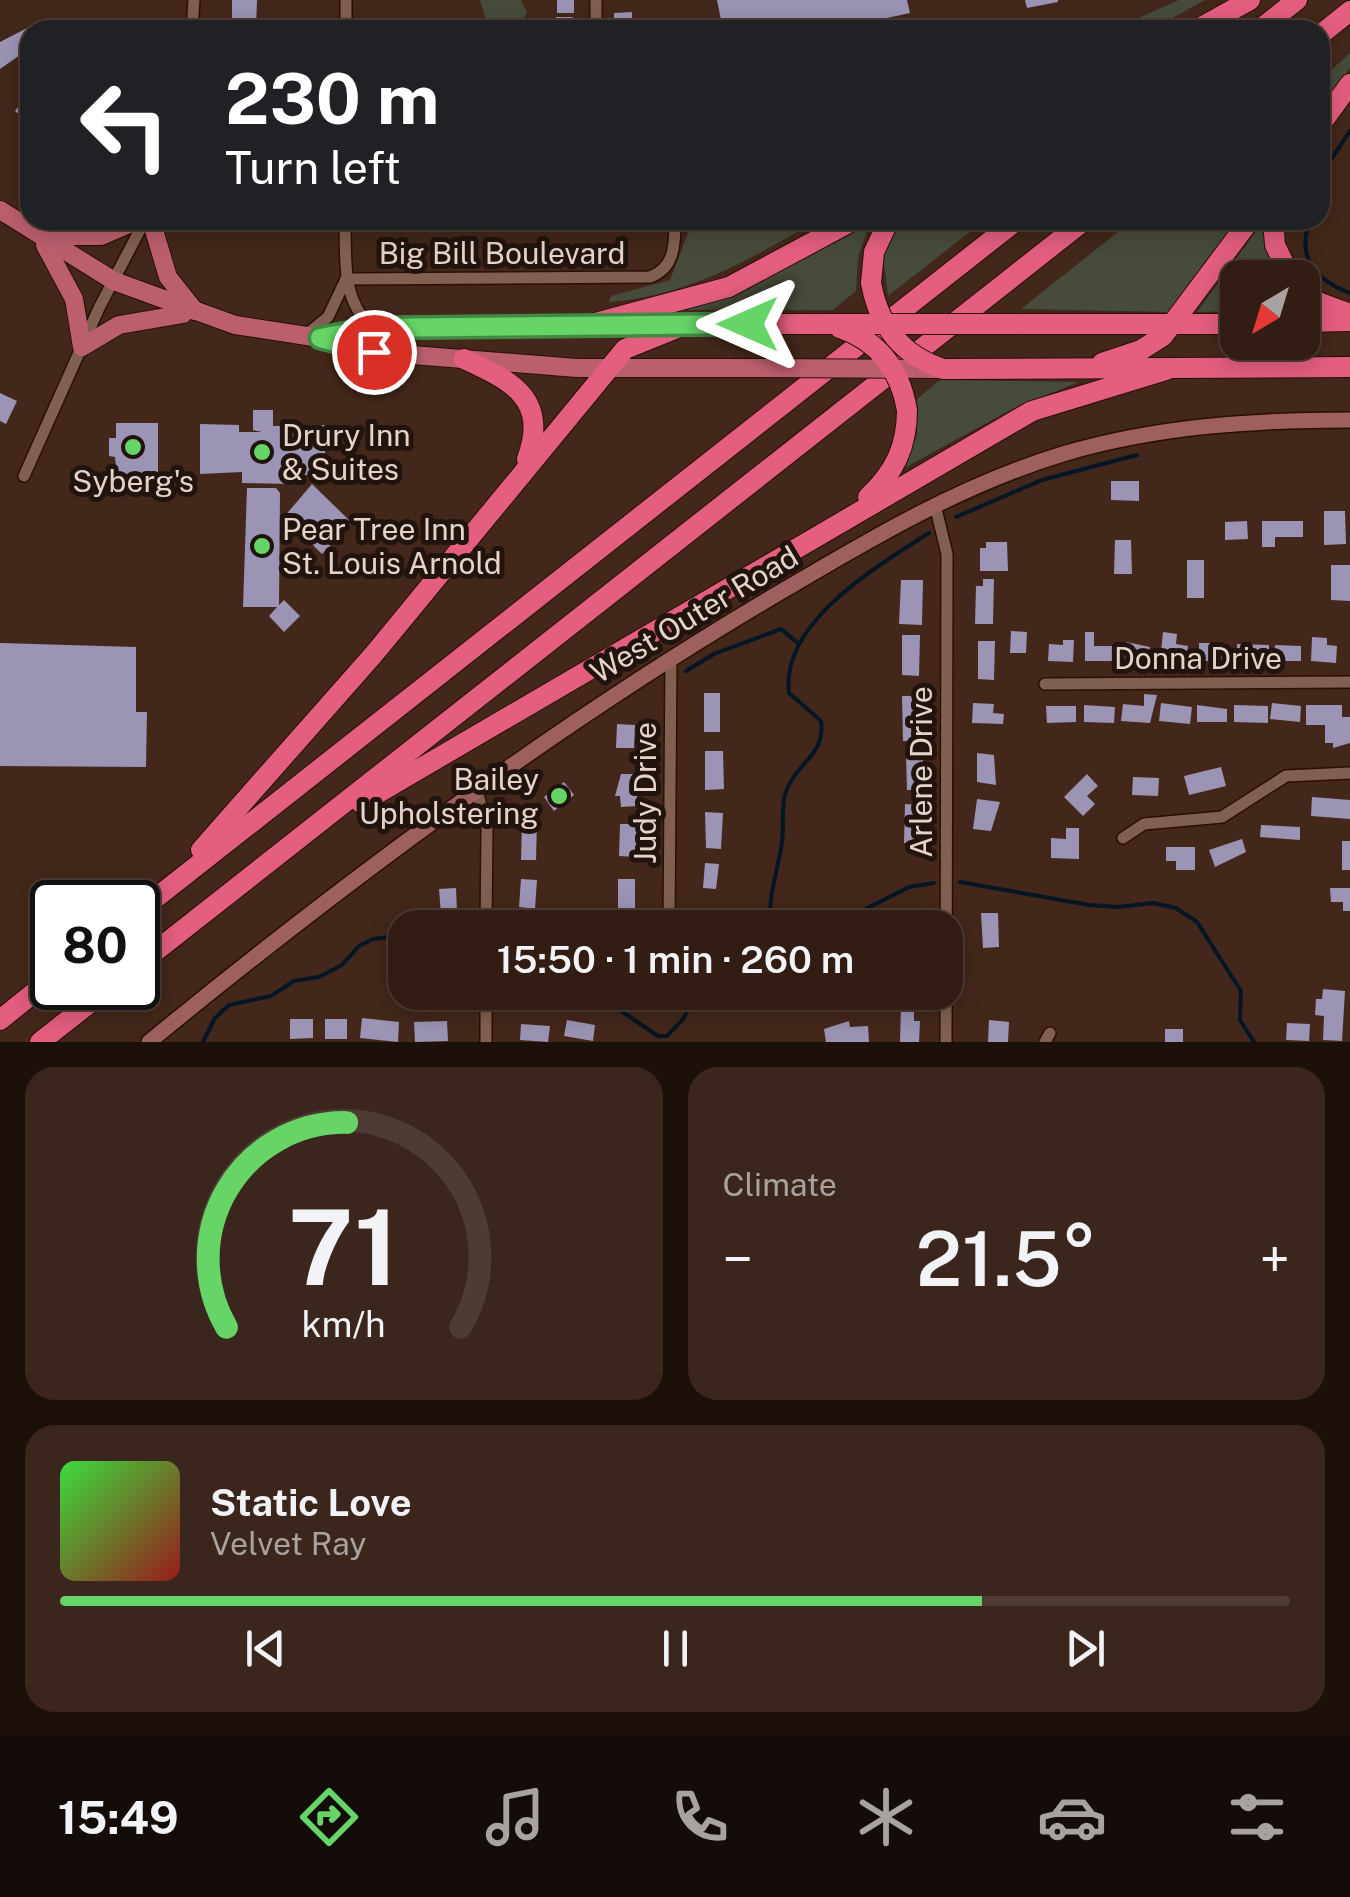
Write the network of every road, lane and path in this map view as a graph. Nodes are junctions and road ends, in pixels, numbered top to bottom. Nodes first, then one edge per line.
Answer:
1 (1250, 0) edge
2 (1297, 0) edge
3 (1350, 12) edge
4 (1214, 20) edge
5 (1272, 20) edge
6 (1330, 27) edge
7 (1350, 84) edge
8 (1330, 111) edge
9 (29, 230) edge
10 (116, 230) edge
11 (142, 230) edge
12 (152, 230) edge
13 (345, 230) edge
14 (675, 230) edge
15 (835, 230) edge
16 (884, 230) edge
17 (1004, 230) edge
18 (1072, 230) edge
19 (1243, 230) edge
20 (1274, 230) edge
21 (35, 234) junction
22 (1282, 260) edge
23 (346, 279) junction
24 (114, 281) junction
25 (1320, 303) edge
26 (1350, 314) edge
27 (199, 315) junction
28 (1320, 322) edge
29 (1350, 322) edge
30 (687, 324) junction
31 (824, 324) junction
32 (884, 324) junction
33 (588, 325) junction
34 (1220, 325) edge
35 (1173, 326) junction
36 (372, 328) junction
37 (312, 337) junction
38 (82, 347) junction
39 (464, 359) junction
40 (1350, 367) edge
41 (606, 368) junction
42 (894, 369) junction
43 (951, 369) junction
44 (1081, 370) junction
45 (1166, 370) junction
46 (1350, 420) edge
47 (524, 466) junction
48 (24, 476) dead end
49 (935, 505) junction
50 (849, 515) junction
51 (671, 658) junction
52 (1350, 682) edge
53 (1046, 684) dead end
54 (1350, 773) edge
55 (477, 792) junction
56 (1124, 838) dead end
57 (287, 848) junction
58 (166, 890) junction
59 (160, 895) edge
60 (486, 910) edge
61 (669, 910) edge
62 (160, 948) edge
63 (30, 996) edge
64 (81, 1010) edge
65 (486, 1010) edge
66 (0, 1020) edge
67 (40, 1042) edge
68 (149, 1042) edge
69 (486, 1042) edge
70 (946, 1042) edge

1 - 4 highway
2 - 5 highway
3 - 6 highway
7 - 8 highway
9 - 21 main road
10 - 21 main road
11 - 24 street
12 - 27 main road
13 - 23 street
14 - 23 street, Big Bill Boulevard
15 - 33 highway
16 - 32 highway, bridge
17 - 58 highway
18 - 57 highway
19 - 35 highway
20 - 22 highway
21 - 24 main road
21 - 38 main road
23 - 36 street
23 - 37 street
24 - 27 main road
24 - 38 street
25 - 26 highway
27 - 37 main road
27 - 38 main road
28 - 29 highway
30 - 31 highway
30 - 33 main road
30 - 41 highway
31 - 32 highway, bridge
31 - 42 highway, bridge
32 - 35 highway, bridge
32 - 43 highway, bridge
33 - 36 main road
34 - 35 highway
35 - 44 highway
36 - 37 main road
37 - 39 main road
38 - 48 street
39 - 41 main road
39 - 47 highway
40 - 45 highway
41 - 42 main road, bridge
41 - 47 highway
42 - 43 main road, bridge
42 - 50 highway, bridge
43 - 44 highway
44 - 45 highway
45 - 50 highway
46 - 49 street, West Outer Road
47 - 58 highway
49 - 51 street, West Outer Road
49 - 70 street, Arlene Drive
50 - 57 highway
51 - 55 street, West Outer Road
51 - 61 street, Judy Drive
52 - 53 street, Donna Drive
54 - 56 street
55 - 60 street
55 - 68 street, West Outer Road
57 - 62 highway
58 - 59 highway
63 - 66 highway
64 - 67 highway
65 - 69 street

